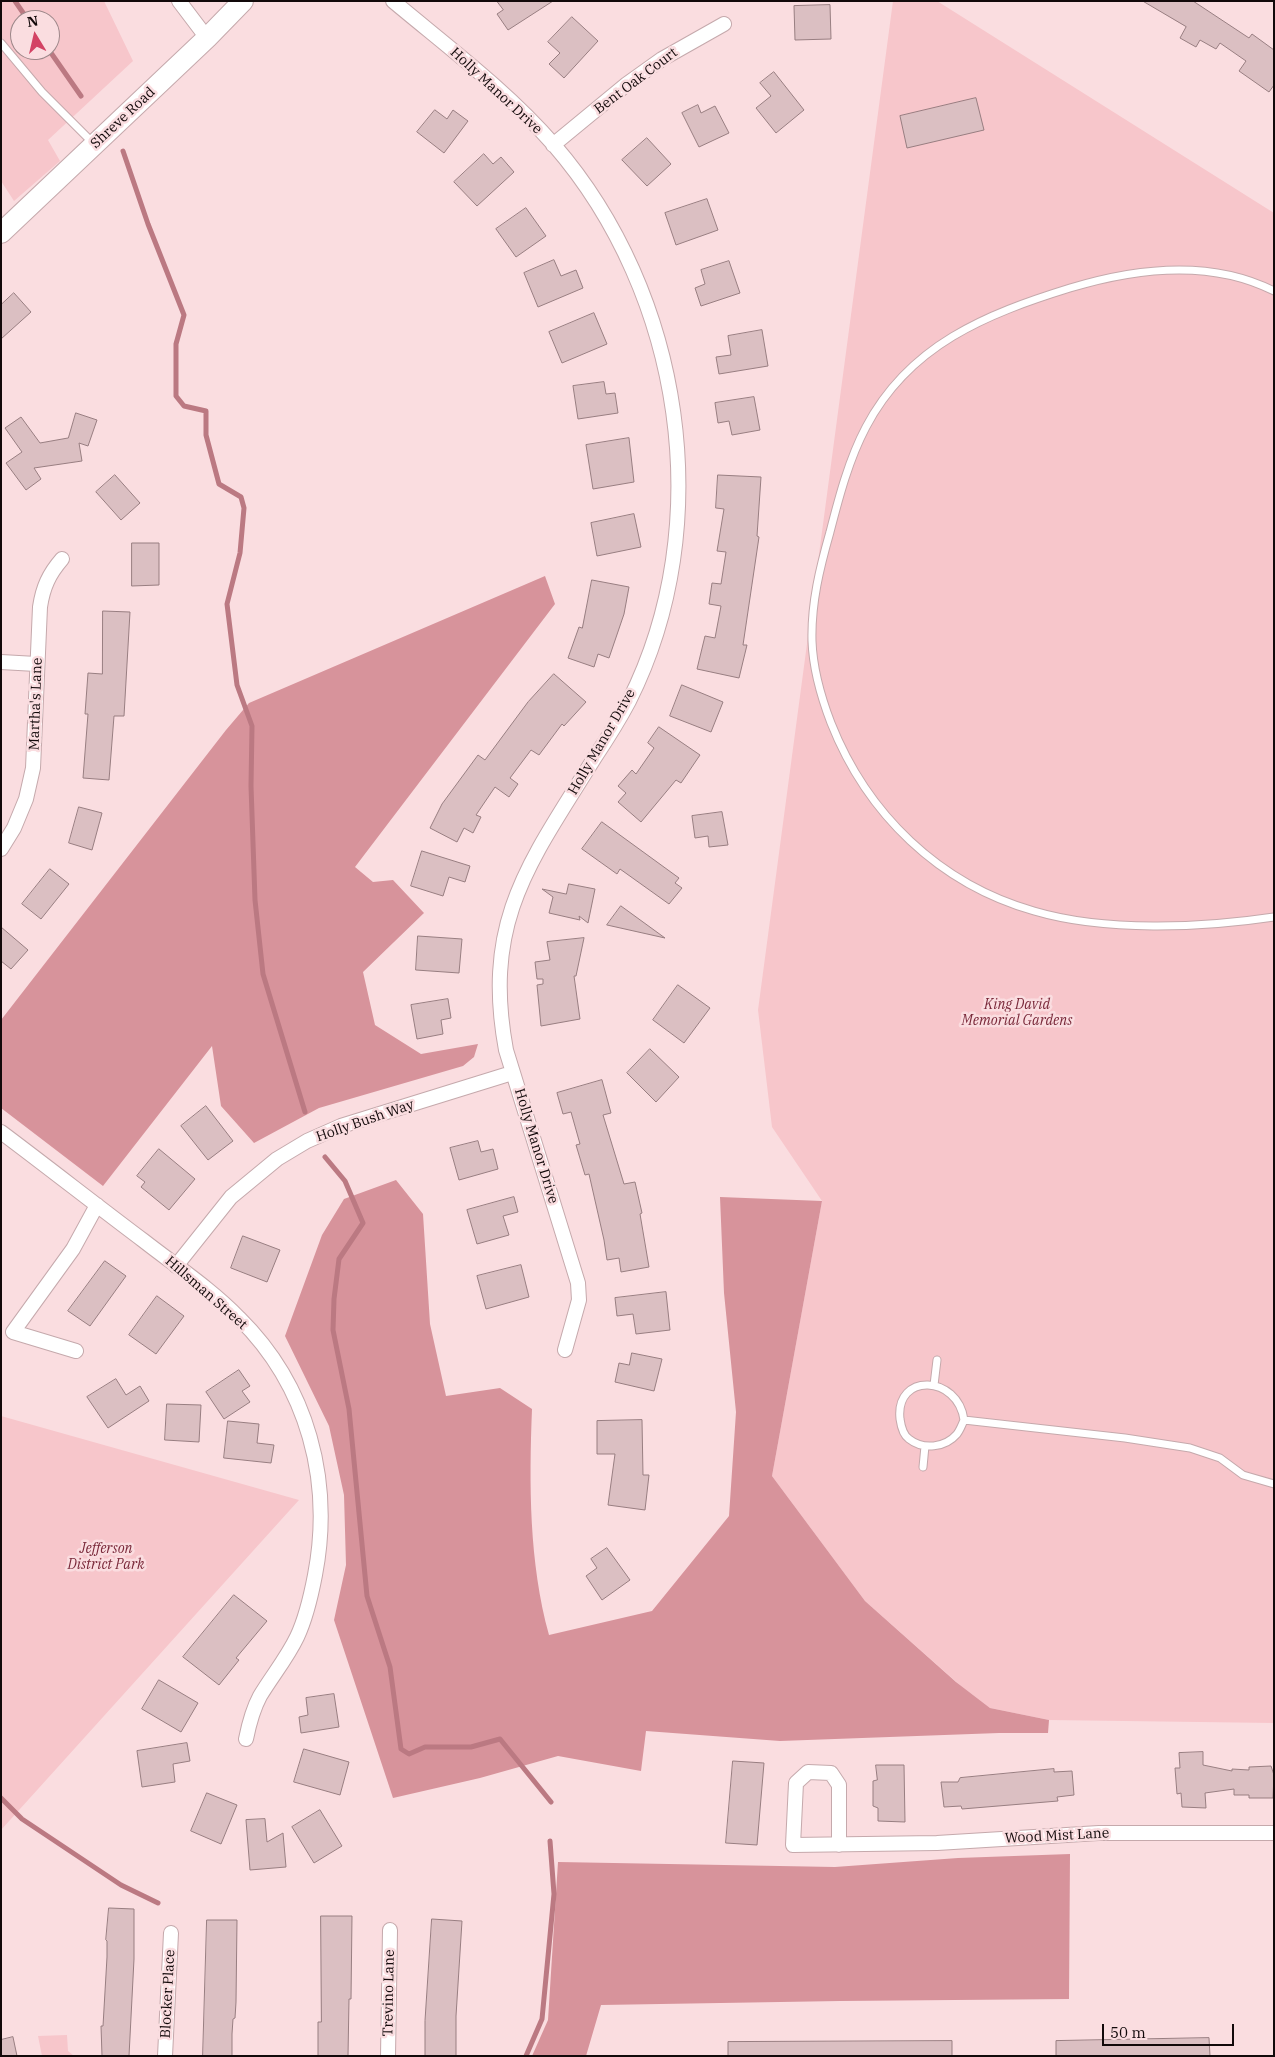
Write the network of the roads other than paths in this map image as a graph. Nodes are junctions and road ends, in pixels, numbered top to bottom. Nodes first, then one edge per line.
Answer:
1 (179, 1) edge
2 (243, 1) edge
3 (393, 1) edge
4 (724, 24) dead end
5 (207, 38) junction
6 (1, 43) edge
7 (95, 144) junction
8 (554, 145) junction
9 (1, 233) edge
10 (1274, 291) edge
11 (62, 559) dead end
12 (1, 662) edge
13 (36, 664) junction
14 (1, 849) edge
15 (1274, 917) edge
16 (512, 1073) junction
17 (1, 1132) edge
18 (97, 1205) junction
19 (176, 1266) junction
20 (565, 1350) dead end
21 (76, 1351) dead end
22 (937, 1360) dead end
23 (934, 1385) junction
24 (964, 1420) junction
25 (925, 1446) junction
26 (923, 1467) dead end
27 (1274, 1484) edge
28 (246, 1739) dead end
29 (1274, 1833) edge
30 (840, 1845) junction
31 (390, 1930) dead end
32 (171, 1933) dead end
33 (165, 2056) edge
34 (388, 2056) edge

1 - 5 street
2 - 5 main road, Shreve Road
3 - 8 street, Holly Manor Drive
4 - 8 street, Bent Oak Court
5 - 7 main road, Shreve Road
6 - 7 lane
7 - 9 main road, Shreve Road
8 - 16 street, Holly Manor Drive
10 - 15 lane
11 - 13 street, Martha's Lane
12 - 13 street
13 - 14 street, Martha's Lane
16 - 19 street, Holly Bush Way
16 - 20 street, Holly Manor Drive
17 - 18 street, Hillsman Street
18 - 19 street, Hillsman Street
18 - 21 street
19 - 28 street, Hillsman Street
22 - 23 lane
23 - 24 lane
23 - 25 lane
24 - 25 lane
24 - 27 lane
25 - 26 lane
29 - 30 street, Wood Mist Lane
30 - 30 street, Wood Mist Lane
31 - 34 street, Trevino Lane
32 - 33 street, Blocker Place

